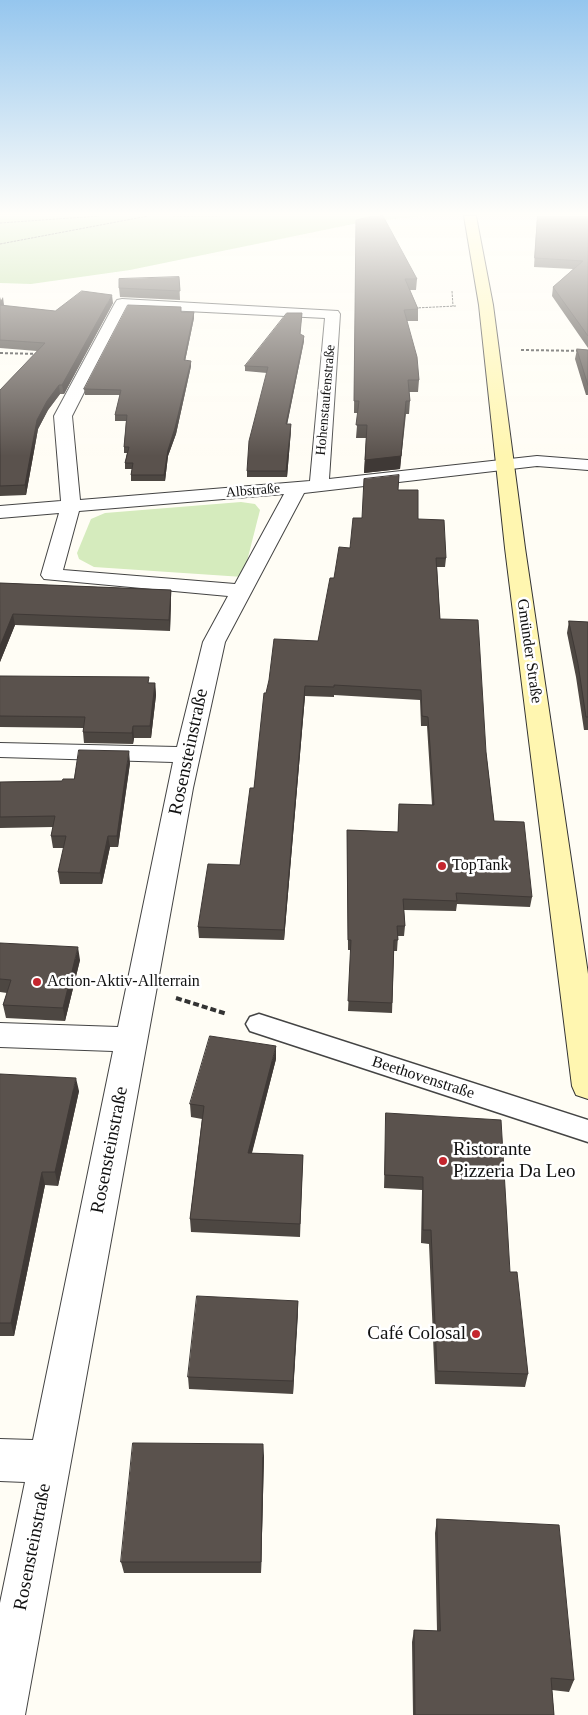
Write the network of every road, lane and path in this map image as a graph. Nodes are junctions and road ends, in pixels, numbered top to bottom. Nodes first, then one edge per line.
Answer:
1 (483, 296) edge
2 (453, 306) dead end
3 (406, 308) edge
4 (492, 350) junction
5 (588, 351) edge
6 (0, 353) edge
7 (95, 355) junction
8 (506, 464) junction
9 (588, 465) edge
10 (308, 487) junction
11 (71, 506) junction
12 (0, 512) edge
13 (242, 591) junction
14 (0, 750) edge
15 (187, 755) junction
16 (142, 987) junction
17 (258, 1024) joint
18 (0, 1035) edge
19 (131, 1040) junction
20 (588, 1086) edge
21 (588, 1131) edge
22 (0, 1460) edge
23 (49, 1462) junction
24 (1, 1715) edge

1 - 4 street, Gmünder Straße
2 - 3 path
4 - 5 path
4 - 8 street, Gmünder Straße
6 - 7 path
7 - 10 street, Hohenstaufenstraße
7 - 11 street
8 - 9 street, Albstraße
8 - 10 street, Albstraße
8 - 20 street, Gmünder Straße
10 - 11 street, Albstraße
10 - 13 street, Rosensteinstraße
11 - 12 street, Albstraße
11 - 13 street
13 - 15 street, Rosensteinstraße
14 - 15 street
15 - 16 street, Rosensteinstraße
16 - 17 path
16 - 19 street, Rosensteinstraße
17 - 21 lane, Beethovenstraße
18 - 19 street
19 - 23 street, Rosensteinstraße
22 - 23 street
23 - 24 street, Rosensteinstraße

